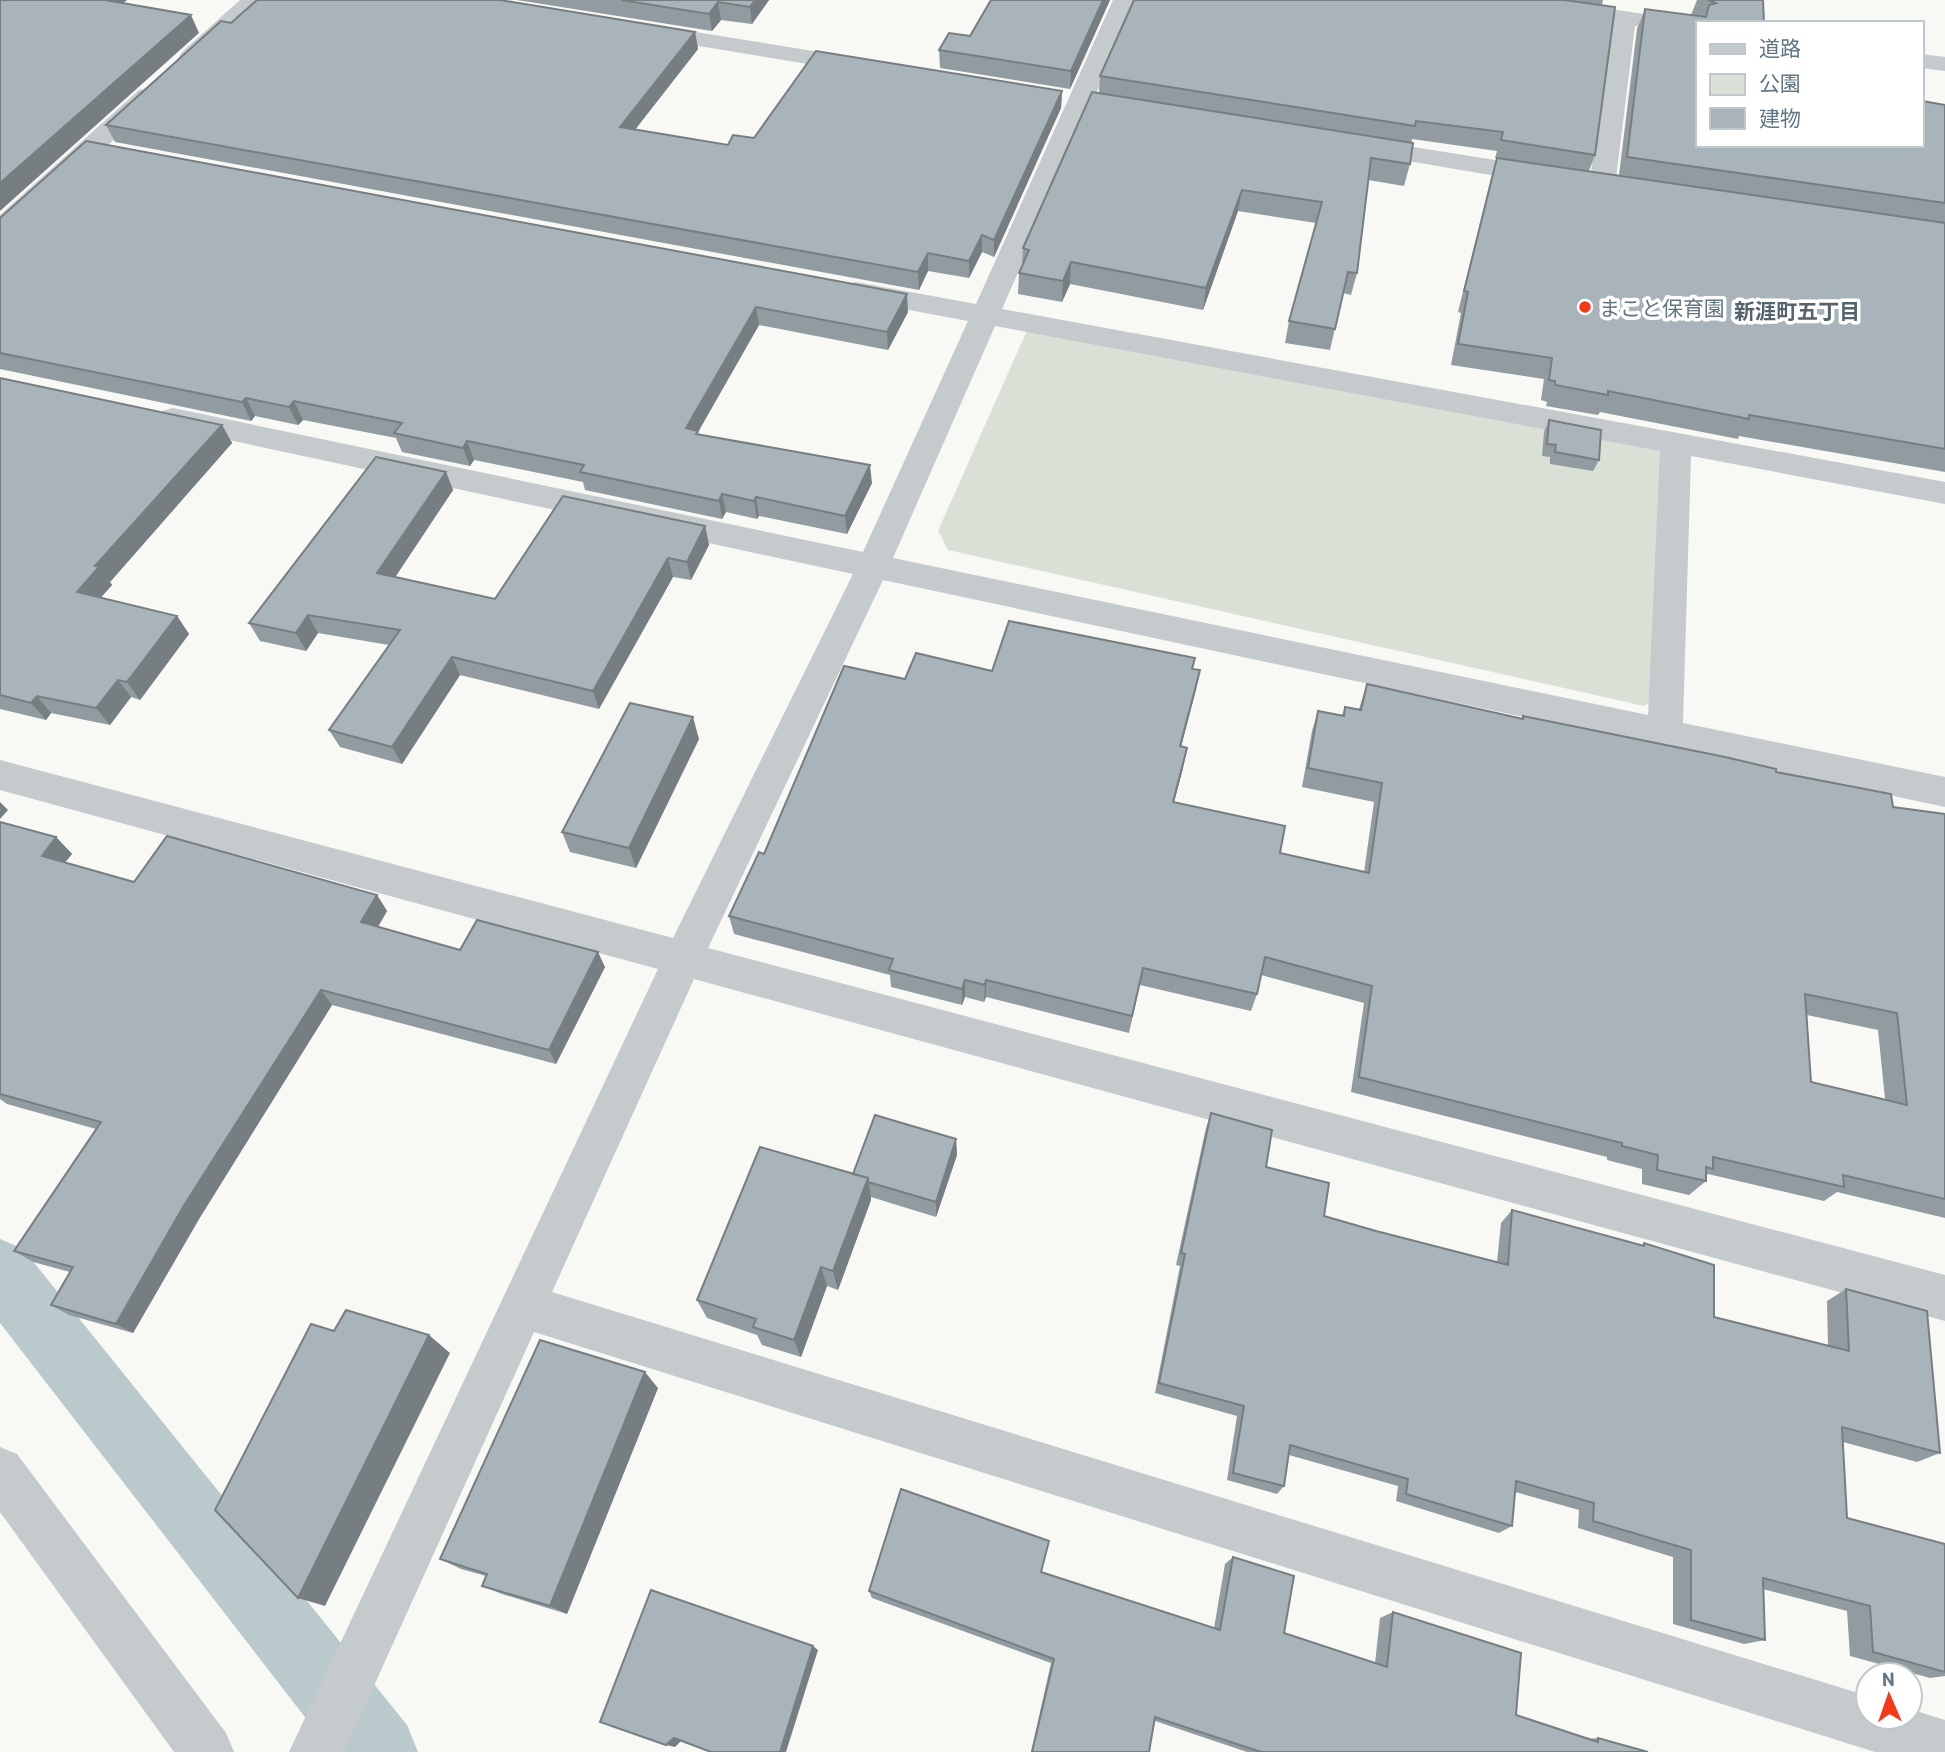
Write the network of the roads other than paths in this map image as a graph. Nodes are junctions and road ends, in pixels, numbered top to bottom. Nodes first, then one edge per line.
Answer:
1 (254, 0) edge
2 (1125, 0) edge
3 (1502, 0) edge
4 (1624, 17) junction
5 (623, 27) edge
6 (1696, 28) edge
7 (1924, 61) edge
8 (1945, 64) edge
9 (885, 69) edge
10 (1340, 143) edge
11 (1602, 186) junction
12 (1629, 190) edge
13 (0, 229) edge
14 (823, 285) edge
15 (986, 315) junction
16 (136, 410) edge
17 (1676, 444) junction
18 (1945, 493) edge
19 (873, 567) junction
20 (1665, 731) junction
21 (0, 775) edge
22 (1945, 792) edge
23 (682, 961) junction
24 (1945, 1298) edge
25 (524, 1306) junction
26 (0, 1471) edge
27 (1945, 1747) edge
28 (207, 1752) edge
29 (316, 1752) edge

1 - 13 street
2 - 15 street
3 - 4 street
4 - 6 street
4 - 11 street
5 - 9 street
7 - 8 street
10 - 11 street
11 - 12 street
14 - 15 street
15 - 17 street
15 - 19 street
16 - 19 street
17 - 18 street
17 - 20 street
19 - 20 street
19 - 23 street
20 - 22 street
21 - 23 street
23 - 24 street
23 - 25 street
25 - 27 street
25 - 29 street
26 - 28 street

